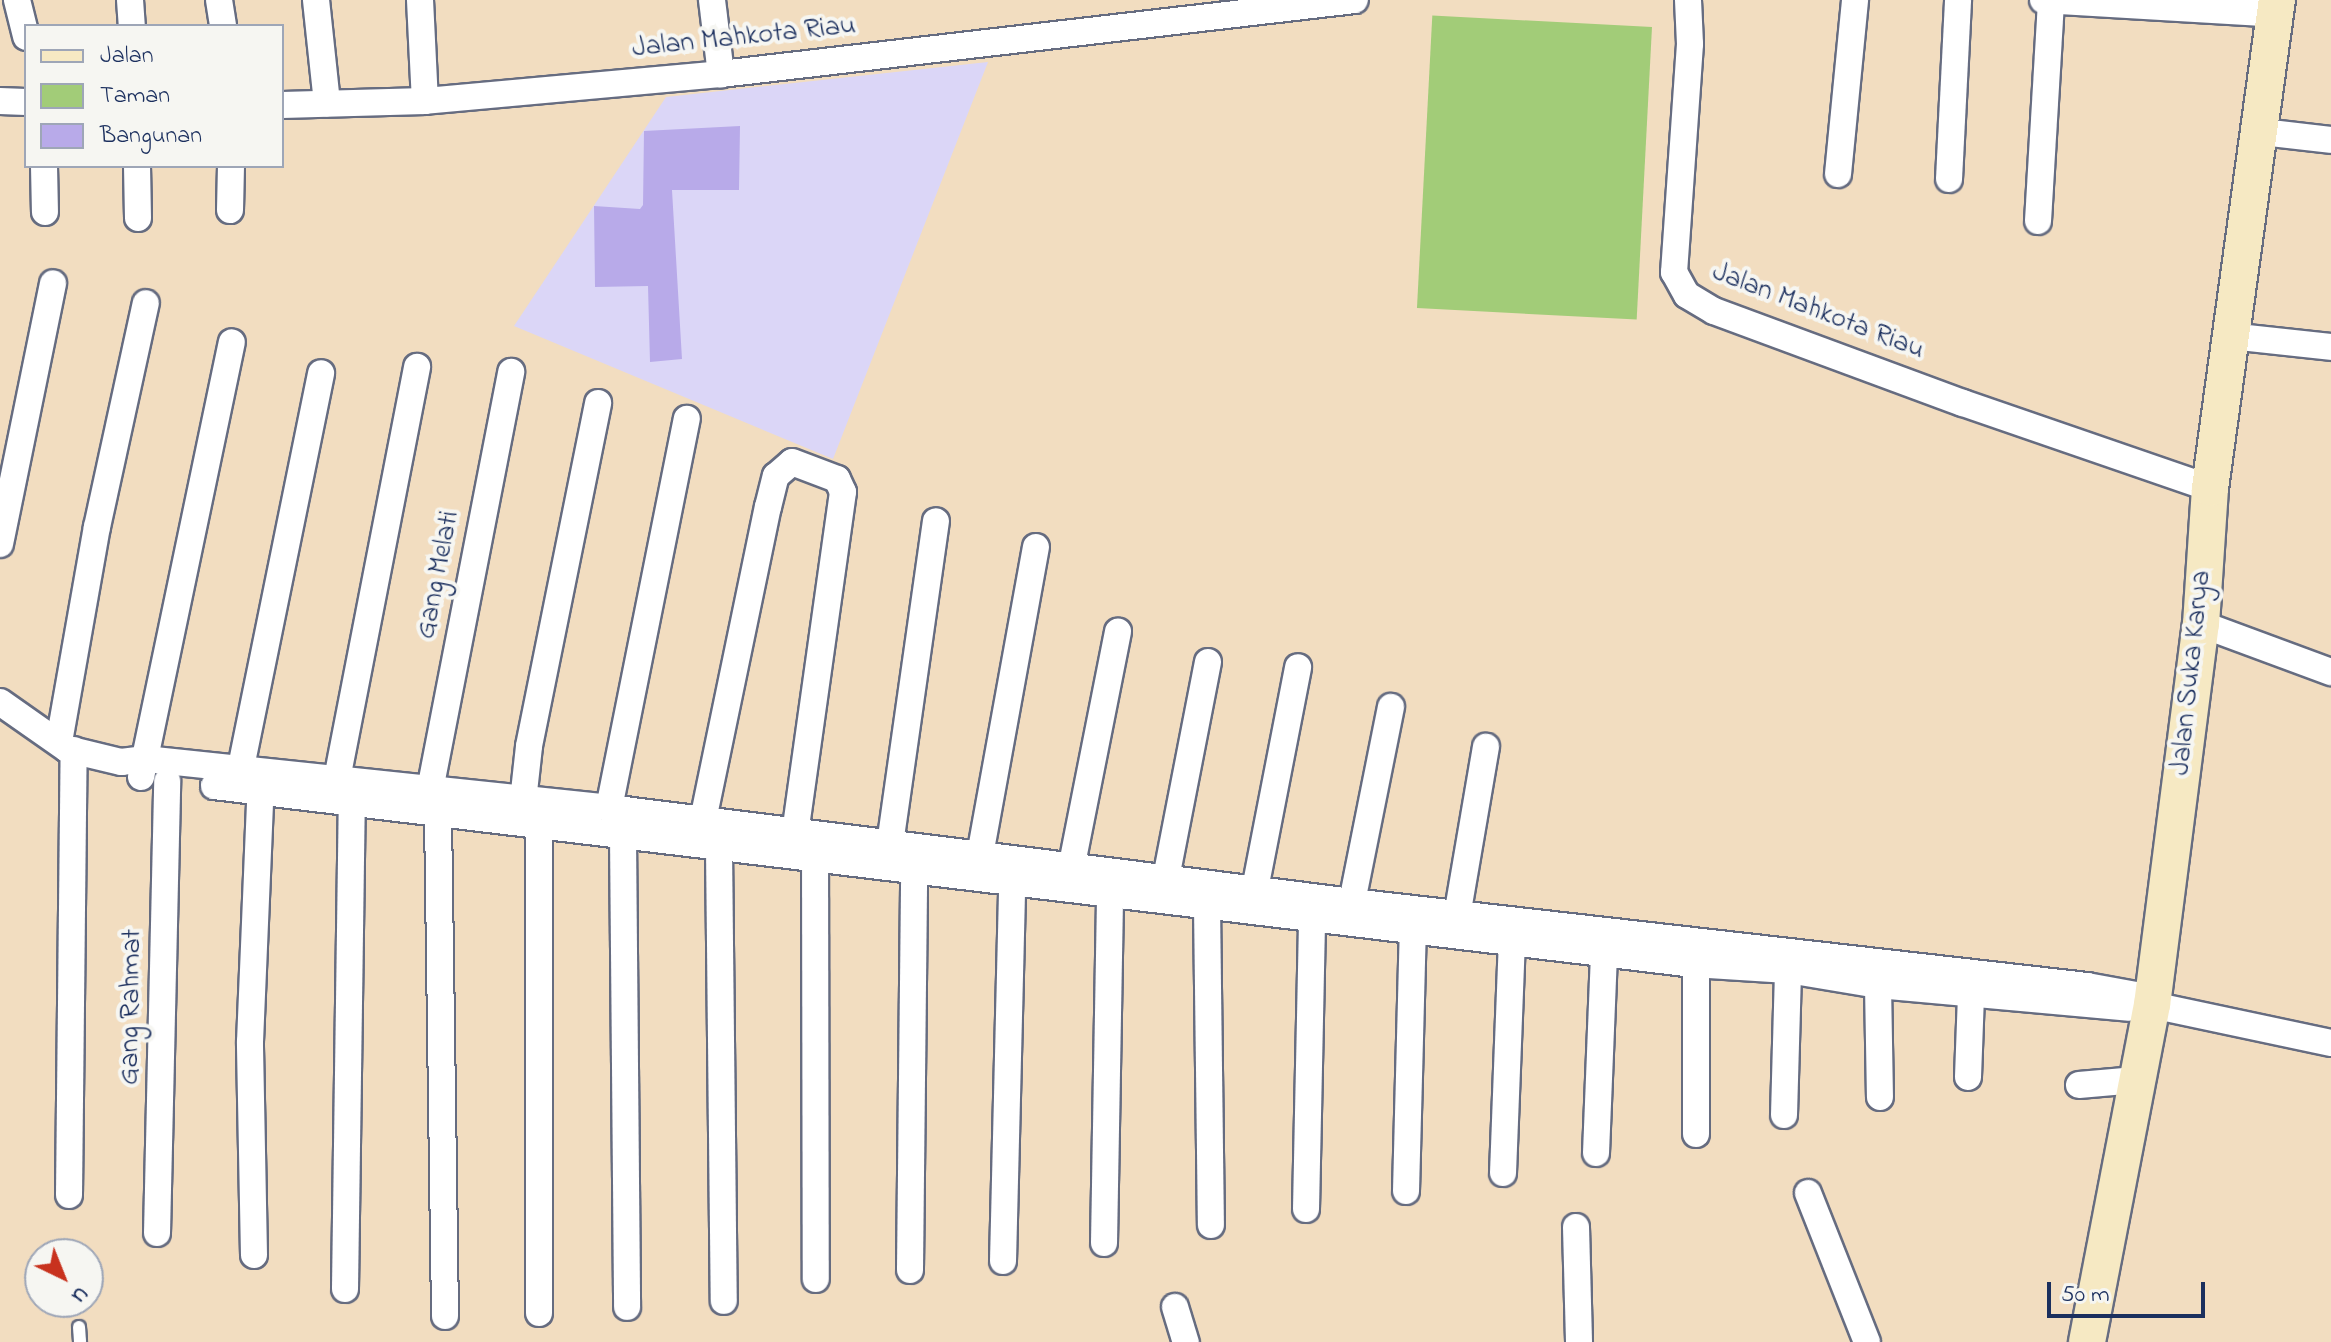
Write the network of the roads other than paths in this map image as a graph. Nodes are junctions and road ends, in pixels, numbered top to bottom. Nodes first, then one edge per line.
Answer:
1 (17, 0) edge
2 (130, 0) edge
3 (219, 0) edge
4 (316, 0) edge
5 (420, 0) edge
6 (712, 0) edge
7 (1344, 0) edge
8 (1355, 0) edge
9 (1688, 0) edge
10 (1855, 0) edge
11 (1958, 0) edge
12 (2043, 0) edge
13 (2051, 0) edge
14 (2277, 7) edge
15 (132, 24) edge
16 (223, 24) edge
17 (24, 29) edge
18 (721, 74) junction
19 (0, 101) edge
20 (425, 101) junction
21 (24, 102) edge
22 (327, 103) junction
23 (284, 105) edge
24 (2262, 132) junction
25 (2331, 140) edge
26 (44, 168) edge
27 (137, 168) edge
28 (231, 168) edge
29 (1838, 174) dead end
30 (1949, 179) dead end
31 (230, 210) dead end
32 (45, 212) dead end
33 (138, 218) dead end
34 (2038, 221) dead end
35 (53, 283) dead end
36 (146, 303) dead end
37 (2230, 336) junction
38 (232, 342) dead end
39 (2331, 347) edge
40 (417, 367) dead end
41 (511, 372) dead end
42 (321, 373) dead end
43 (598, 403) dead end
44 (687, 419) dead end
45 (2210, 488) junction
46 (936, 521) dead end
47 (0, 544) edge
48 (1036, 547) dead end
49 (2201, 624) junction
50 (1118, 631) dead end
51 (1208, 662) dead end
52 (1298, 667) dead end
53 (2331, 672) edge
54 (0, 702) edge
55 (1391, 707) dead end
56 (66, 746) junction
57 (1486, 747) dead end
58 (144, 770) junction
59 (254, 778) junction
60 (337, 779) junction
61 (434, 802) junction
62 (352, 803) junction
63 (609, 808) junction
64 (530, 812) junction
65 (703, 820) junction
66 (623, 836) junction
67 (808, 843) junction
68 (719, 848) junction
69 (905, 854) junction
70 (980, 855) junction
71 (1072, 864) junction
72 (1166, 878) junction
73 (1012, 881) junction
74 (1255, 889) junction
75 (1110, 894) junction
76 (1207, 905) junction
77 (1362, 909) junction
78 (1312, 918) junction
79 (1456, 922) junction
80 (1413, 926) junction
81 (1512, 942) junction
82 (1604, 951) junction
83 (1695, 952) junction
84 (1788, 970) junction
85 (1878, 985) junction
86 (1971, 995) junction
87 (2152, 1005) junction
88 (2331, 1043) edge
89 (1968, 1077) dead end
90 (2136, 1080) junction
91 (2079, 1085) dead end
92 (1880, 1097) dead end
93 (1784, 1115) dead end
94 (1696, 1134) dead end
95 (1596, 1153) dead end
96 (1503, 1173) dead end
97 (1406, 1191) dead end
98 (1808, 1193) dead end
99 (69, 1195) dead end
100 (1306, 1209) dead end
101 (1211, 1225) dead end
102 (1576, 1227) dead end
103 (157, 1233) dead end
104 (1104, 1243) dead end
105 (254, 1255) dead end
106 (1003, 1261) dead end
107 (910, 1270) dead end
108 (816, 1279) dead end
109 (345, 1289) dead end
110 (724, 1301) dead end
111 (627, 1307) dead end
112 (1175, 1307) dead end
113 (539, 1313) dead end
114 (445, 1316) dead end
115 (79, 1327) dead end
116 (80, 1342) edge
117 (1186, 1342) edge
118 (1579, 1342) edge
119 (1867, 1342) edge
120 (2087, 1342) edge

1 - 17 street
2 - 15 street
3 - 16 street
4 - 22 street
5 - 20 street
6 - 18 street
7 - 8 street, Jalan Mahkota Riau
7 - 18 street, Jalan Mahkota Riau
9 - 45 street, Jalan Mahkota Riau
10 - 29 street
11 - 30 street
12 - 13 street
13 - 14 street
13 - 34 street
14 - 24 main road, Jalan Suka Karya
18 - 20 street, Jalan Mahkota Riau
19 - 21 street
20 - 22 street, Jalan Mahkota Riau
22 - 23 street, Jalan Mahkota Riau
24 - 25 street
24 - 37 main road, Jalan Suka Karya
26 - 32 street
27 - 33 street
28 - 31 street
35 - 47 street
36 - 56 street
37 - 39 street
37 - 45 main road, Jalan Suka Karya
38 - 58 street, Gang Rahmat
40 - 60 street
41 - 61 street, Gang Melati
42 - 59 street
43 - 64 street
44 - 63 street
45 - 49 main road, Jalan Suka Karya
46 - 69 street
48 - 70 street
49 - 53 street
49 - 87 main road, Jalan Suka Karya
50 - 71 street
51 - 72 street
52 - 74 street
54 - 56 street
55 - 77 street
56 - 58 street
56 - 99 street
57 - 79 street
58 - 59 street
58 - 103 street, Gang Rahmat
59 - 60 street
59 - 62 street
59 - 105 street
60 - 61 street
61 - 62 street
61 - 64 street
61 - 114 street, Gang Melati
62 - 109 street
63 - 64 street
63 - 65 street
64 - 66 street
64 - 113 street
65 - 67 street
65 - 67 street
66 - 68 street
66 - 111 street
67 - 68 street
67 - 69 street
67 - 108 street
68 - 110 street
69 - 70 street
69 - 73 street
69 - 107 street
70 - 71 street
71 - 72 street
72 - 74 street
73 - 75 street
73 - 106 street
74 - 77 street
75 - 76 street
75 - 104 street
76 - 78 street
76 - 101 street
77 - 78 street
77 - 79 street
77 - 80 street
78 - 100 street
79 - 80 street
79 - 81 street
79 - 83 street
80 - 97 street
81 - 82 street
81 - 96 street
82 - 83 street
82 - 95 street
83 - 84 street
83 - 87 street
83 - 94 street
84 - 85 street
84 - 93 street
85 - 86 street
85 - 92 street
86 - 87 street
86 - 89 street
87 - 88 street
87 - 90 main road, Jalan Suka Karya
90 - 91 street
90 - 120 main road, Jalan Suka Karya
98 - 119 street
102 - 118 street
112 - 117 street
115 - 116 lane

